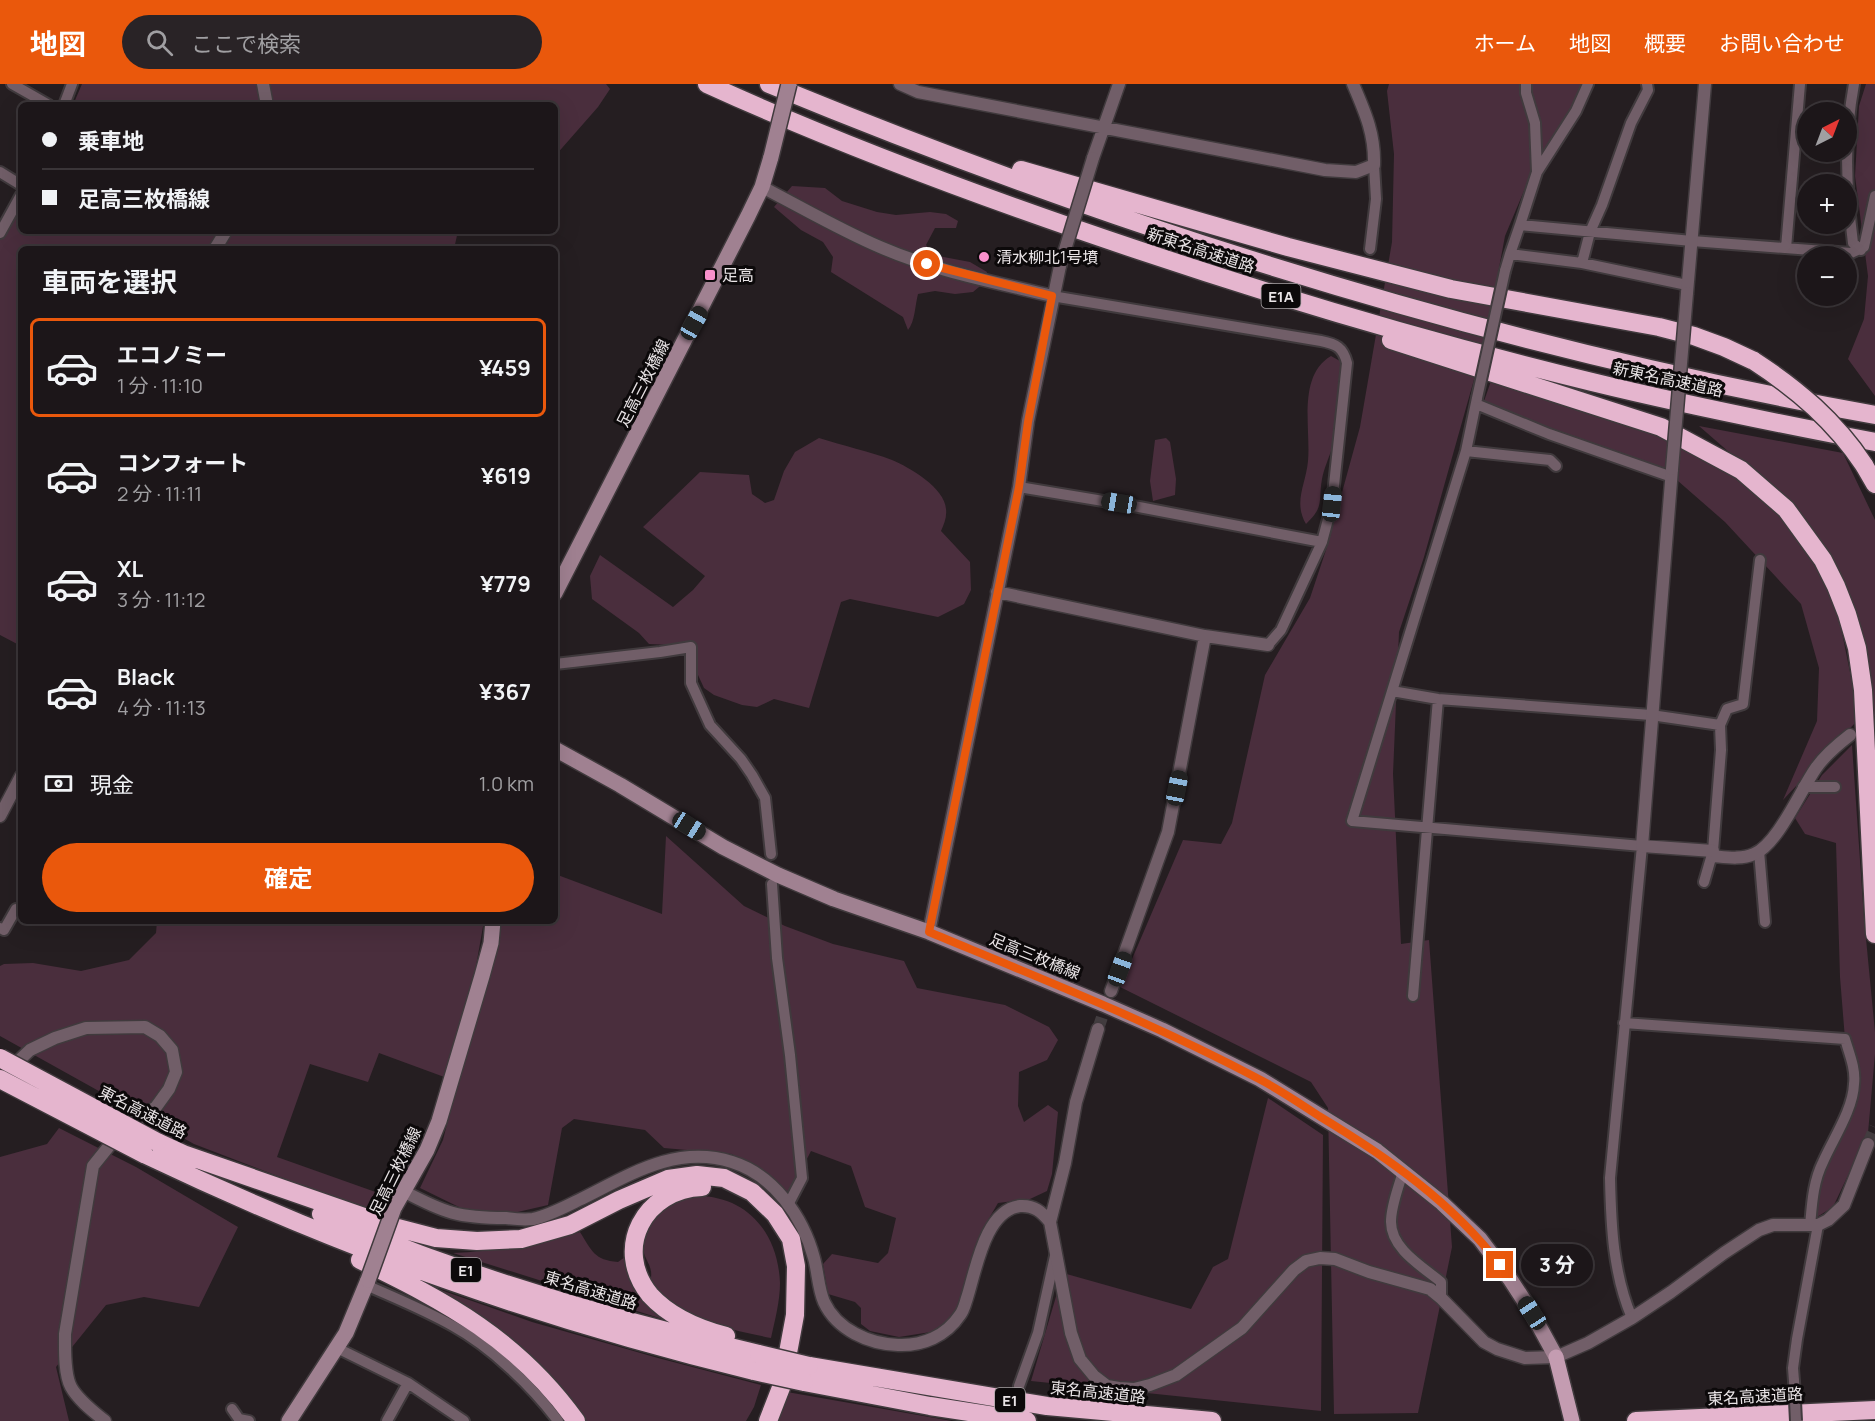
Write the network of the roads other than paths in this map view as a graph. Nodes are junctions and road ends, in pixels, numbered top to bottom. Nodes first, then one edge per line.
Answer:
1 (12, 84) edge
2 (72, 84) edge
3 (263, 84) edge
4 (708, 84) edge
5 (771, 84) edge
6 (789, 84) edge
7 (900, 84) edge
8 (1119, 84) edge
9 (1353, 84) edge
10 (1526, 84) edge
11 (1588, 84) edge
12 (1647, 84) edge
13 (1705, 84) edge
14 (1800, 84) edge
15 (1854, 84) edge
16 (44, 102) edge
17 (65, 102) edge
18 (266, 102) edge
19 (1104, 126) junction
20 (1374, 165) junction
21 (0, 172) edge
22 (1538, 172) junction
23 (18, 182) edge
24 (762, 187) junction
25 (1875, 196) edge
26 (18, 200) edge
27 (1520, 225) junction
28 (1084, 232) junction
29 (1590, 232) junction
30 (0, 233) edge
31 (1692, 242) junction
32 (1786, 248) junction
33 (1370, 249) dead end
34 (1860, 250) junction
35 (1510, 254) junction
36 (1582, 264) junction
37 (1687, 289) junction
38 (1052, 296) junction
39 (1477, 401) junction
40 (1875, 415) edge
41 (1875, 442) edge
42 (1466, 451) junction
43 (1556, 466) dead end
44 (1672, 473) junction
45 (1875, 484) edge
46 (1019, 487) junction
47 (1322, 542) junction
48 (1760, 560) dead end
49 (558, 587) edge
50 (997, 592) junction
51 (1205, 636) junction
52 (1268, 645) joint
53 (558, 664) edge
54 (1392, 691) junction
55 (1438, 699) junction
56 (1651, 715) junction
57 (1720, 725) junction
58 (1850, 735) dead end
59 (558, 751) edge
60 (18, 782) edge
61 (1803, 787) junction
62 (1835, 787) dead end
63 (1875, 814) edge
64 (0, 816) edge
65 (1428, 826) junction
66 (1642, 846) junction
67 (1713, 851) junction
68 (1759, 851) junction
69 (771, 854) dead end
70 (1873, 854) junction
71 (1704, 882) dead end
72 (772, 884) dead end
73 (16, 909) dead end
74 (1765, 922) dead end
75 (494, 924) edge
76 (0, 928) edge
77 (929, 932) junction
78 (1875, 934) edge
79 (1111, 991) tunnel mouth
80 (1413, 996) dead end
81 (1624, 1023) junction
82 (1098, 1029) tunnel mouth
83 (0, 1058) edge
84 (0, 1079) edge
85 (1868, 1144) tunnel mouth
86 (150, 1148) junction
87 (183, 1154) junction
88 (1403, 1171) junction
89 (403, 1191) junction
90 (235, 1197) junction
91 (789, 1203) junction
92 (1050, 1222) junction
93 (1814, 1225) junction
94 (1055, 1256) junction
95 (367, 1283) junction
96 (1441, 1298) junction
97 (1632, 1318) junction
98 (338, 1348) junction
99 (758, 1357) junction
100 (1556, 1357) junction
101 (808, 1368) junction
102 (408, 1383) junction
103 (1019, 1386) dead end
104 (232, 1409) dead end
105 (1875, 1410) edge
106 (1571, 1415) edge
107 (448, 1416) edge
108 (105, 1421) edge
109 (249, 1421) edge
110 (289, 1421) edge
111 (387, 1421) edge
112 (464, 1421) edge
113 (558, 1421) edge
114 (576, 1421) edge
115 (757, 1421) edge
116 (768, 1421) edge
117 (1027, 1421) edge
118 (1212, 1421) edge
119 (1636, 1421) edge
120 (1796, 1421) edge

1 - 16 street
2 - 17 street
3 - 18 street
4 - 28 highway, 新東名高速道路 / E1A
5 - 40 highway, 新東名高速道路 / E1A
5 - 45 highway, bridge
6 - 24 main road, 足高三枚橋線, bridge
7 - 19 street
8 - 19 street
9 - 20 street
10 - 22 street
11 - 22 street
12 - 29 street
13 - 31 street
14 - 32 street
15 - 34 street
19 - 20 street
19 - 38 street, bridge
20 - 33 street
21 - 23 street
22 - 27 street
24 - 38 street
24 - 49 main road, 足高三枚橋線
25 - 34 street
26 - 30 street
27 - 29 street
27 - 35 street
28 - 41 highway, 新東名高速道路 / E1A
28 - 70 highway
29 - 31 street
29 - 36 street
31 - 32 street
31 - 37 street
32 - 34 street
35 - 36 street
35 - 39 street, bridge
36 - 37 street
37 - 44 street, bridge
38 - 46 street
38 - 47 street
39 - 42 street
39 - 44 street
42 - 43 street
42 - 54 street
44 - 56 street
46 - 47 street
46 - 50 street
47 - 52 street
48 - 57 street
50 - 51 street
50 - 77 street
51 - 52 street
51 - 79 street
53 - 69 street
54 - 55 street
54 - 65 street
55 - 56 street
55 - 65 street
56 - 57 street
56 - 66 street
57 - 67 street
58 - 61 street
59 - 77 main road, 足高三枚橋線
60 - 64 street
61 - 62 street
61 - 68 street
63 - 70 highway
65 - 66 street
65 - 80 street
66 - 67 street
66 - 81 street
67 - 68 street
67 - 71 street
68 - 74 street
70 - 78 highway
72 - 91 street
73 - 76 street
75 - 89 main road, 足高三枚橋線
77 - 88 main road, 足高三枚橋線
81 - 93 street
81 - 97 street
82 - 92 street
83 - 86 highway, 東名高速道路 / E1, bridge
84 - 86 highway, 東名高速道路 / E1, bridge
84 - 108 street
85 - 93 street
86 - 87 highway, 東名高速道路 / E1
86 - 90 highway, 東名高速道路 / E1
87 - 99 highway, 東名高速道路 / E1
87 - 116 highway
88 - 96 street
88 - 100 main road, 足高三枚橋線
89 - 91 street
89 - 95 main road, 足高三枚橋線, bridge
90 - 99 highway, 東名高速道路 / E1
90 - 114 highway
91 - 92 street
92 - 94 street
93 - 97 street
93 - 120 street, bridge
94 - 96 street
94 - 103 street
95 - 98 main road, 足高三枚橋線
95 - 113 street
96 - 100 street
97 - 100 street
98 - 102 street
98 - 110 main road, 足高三枚橋線
99 - 101 highway, 東名高速道路 / E1, bridge
99 - 115 highway
100 - 106 main road
101 - 117 highway, 東名高速道路 / E1
101 - 118 highway, 東名高速道路 / E1
102 - 107 street
102 - 111 street
104 - 109 street
105 - 119 highway, 東名高速道路
107 - 112 street

